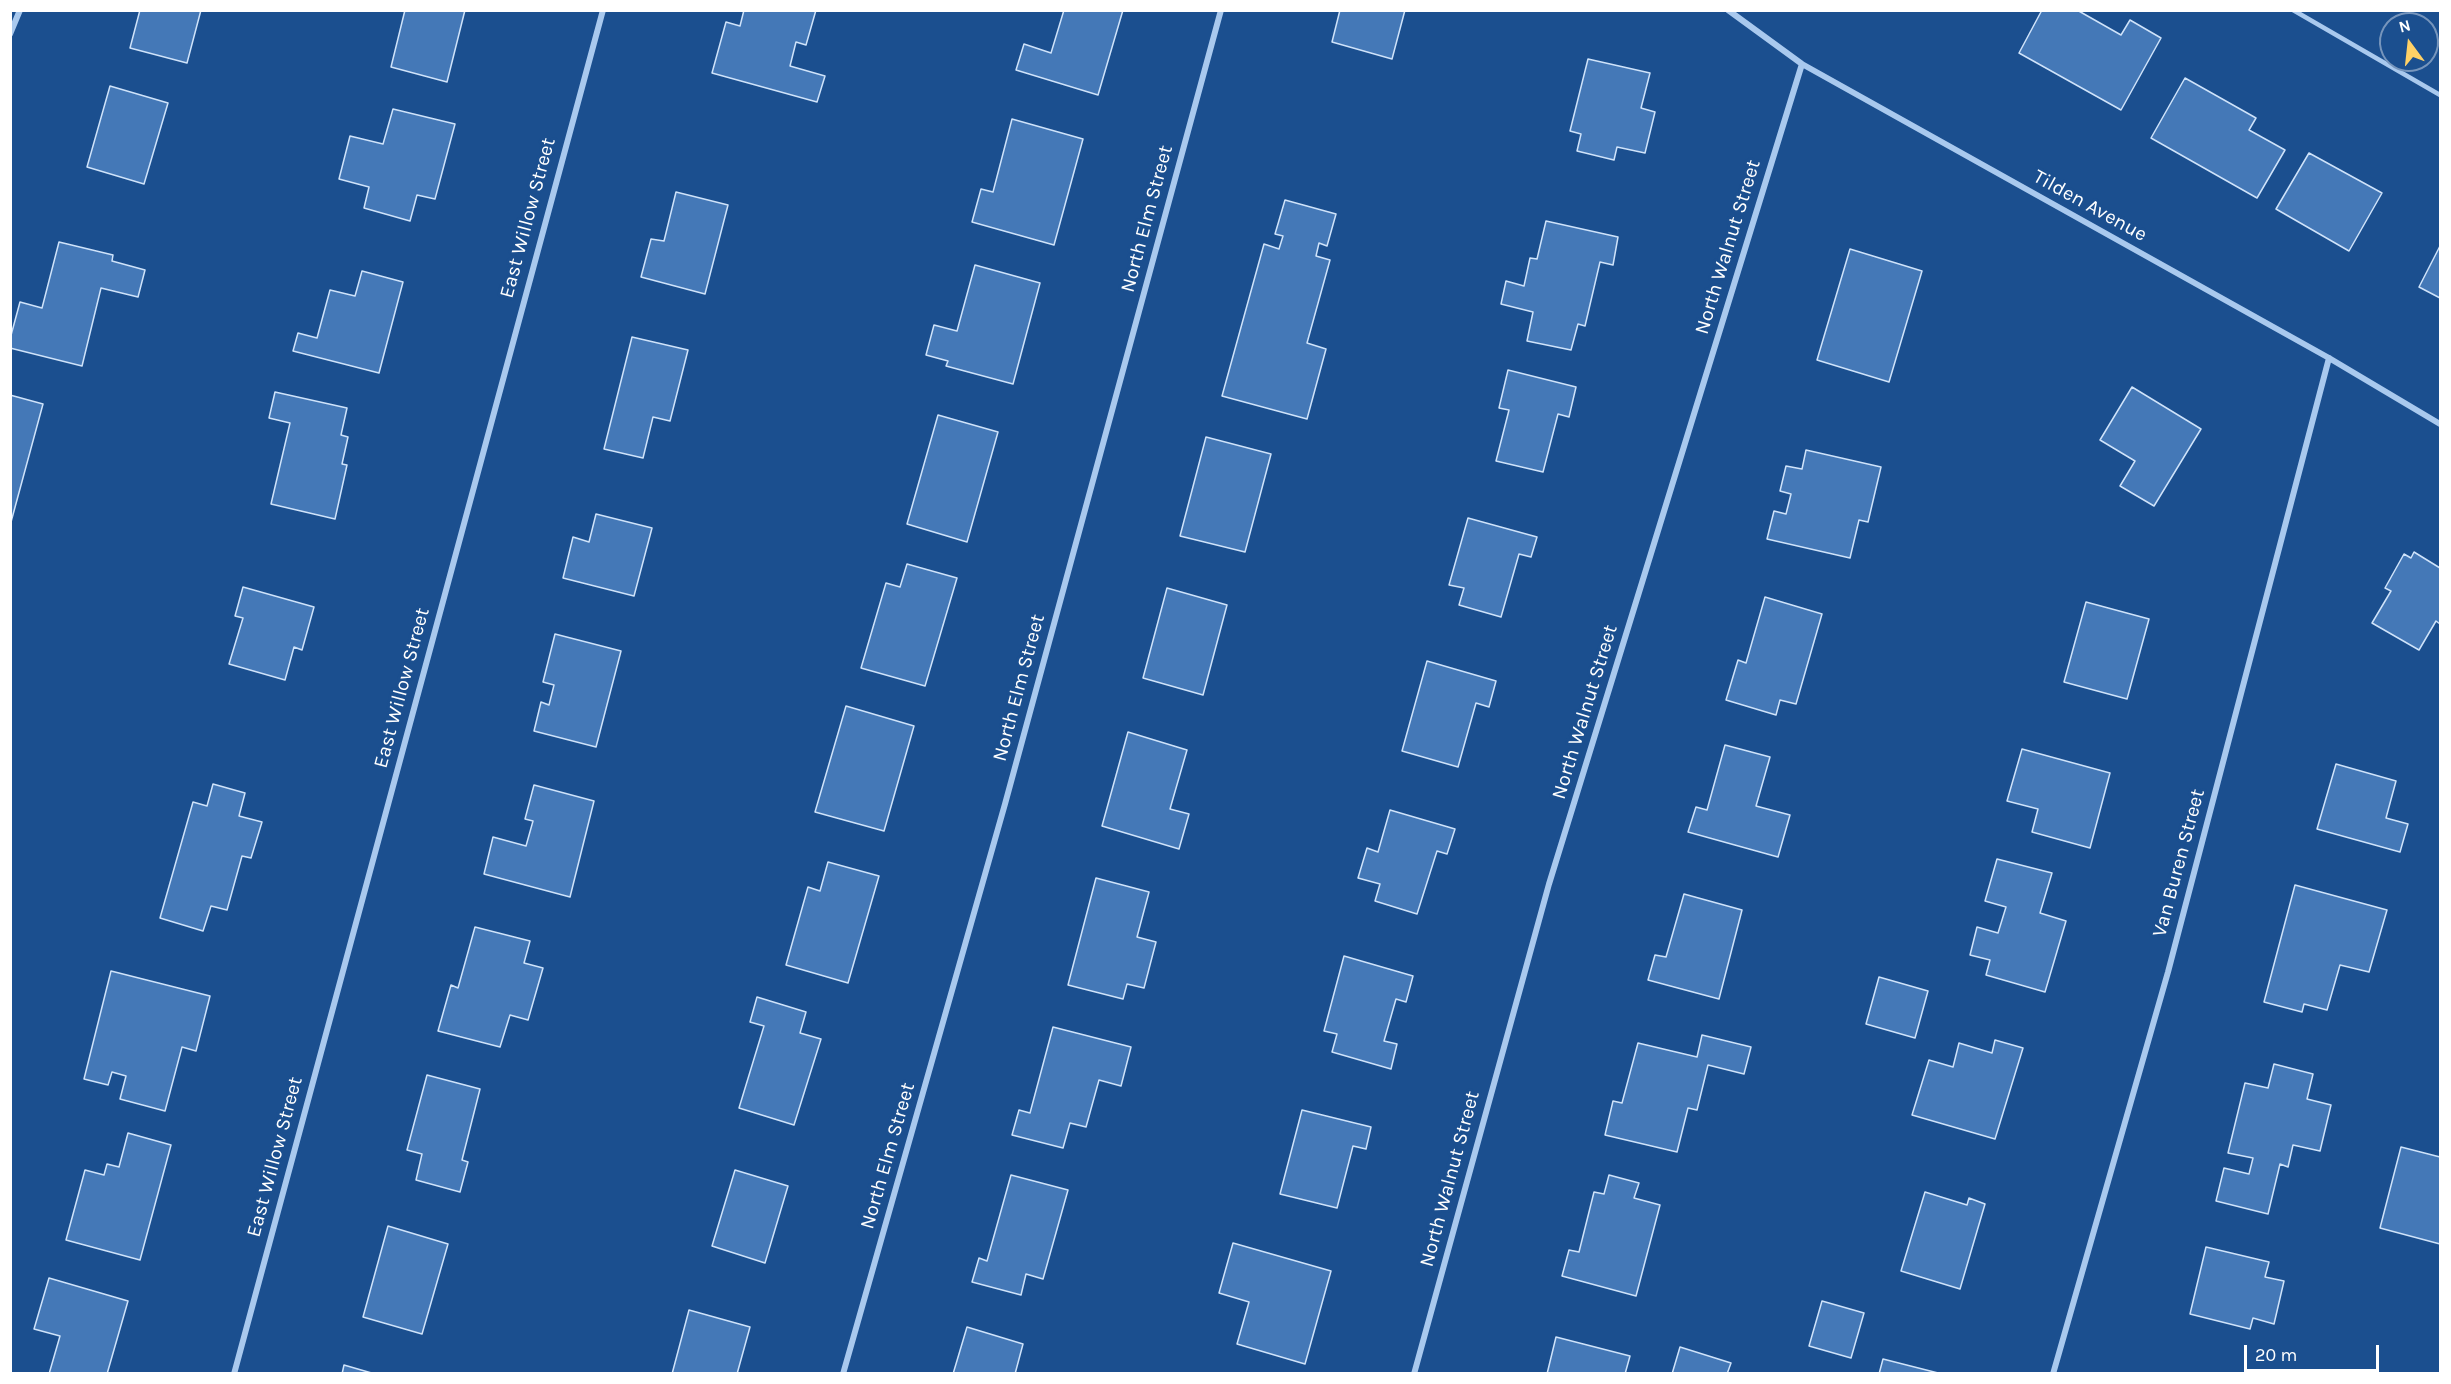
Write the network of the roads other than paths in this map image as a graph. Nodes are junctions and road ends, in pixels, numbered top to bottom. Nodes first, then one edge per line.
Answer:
1 (20, 10) edge
2 (603, 10) edge
3 (1221, 10) edge
4 (1728, 10) edge
5 (2293, 10) edge
6 (10, 34) edge
7 (1802, 64) junction
8 (2440, 95) edge
9 (2329, 358) junction
10 (2440, 424) edge
11 (234, 1374) edge
12 (843, 1374) edge
13 (1414, 1374) edge
14 (2053, 1374) edge

1 - 6 street
2 - 11 street, East Willow Street
3 - 12 street, North Elm Street
4 - 7 street, Tilden Avenue
5 - 8 lane
7 - 9 street, Tilden Avenue
7 - 13 street, North Walnut Street
9 - 10 street, Tilden Avenue
9 - 14 street, Van Buren Street

